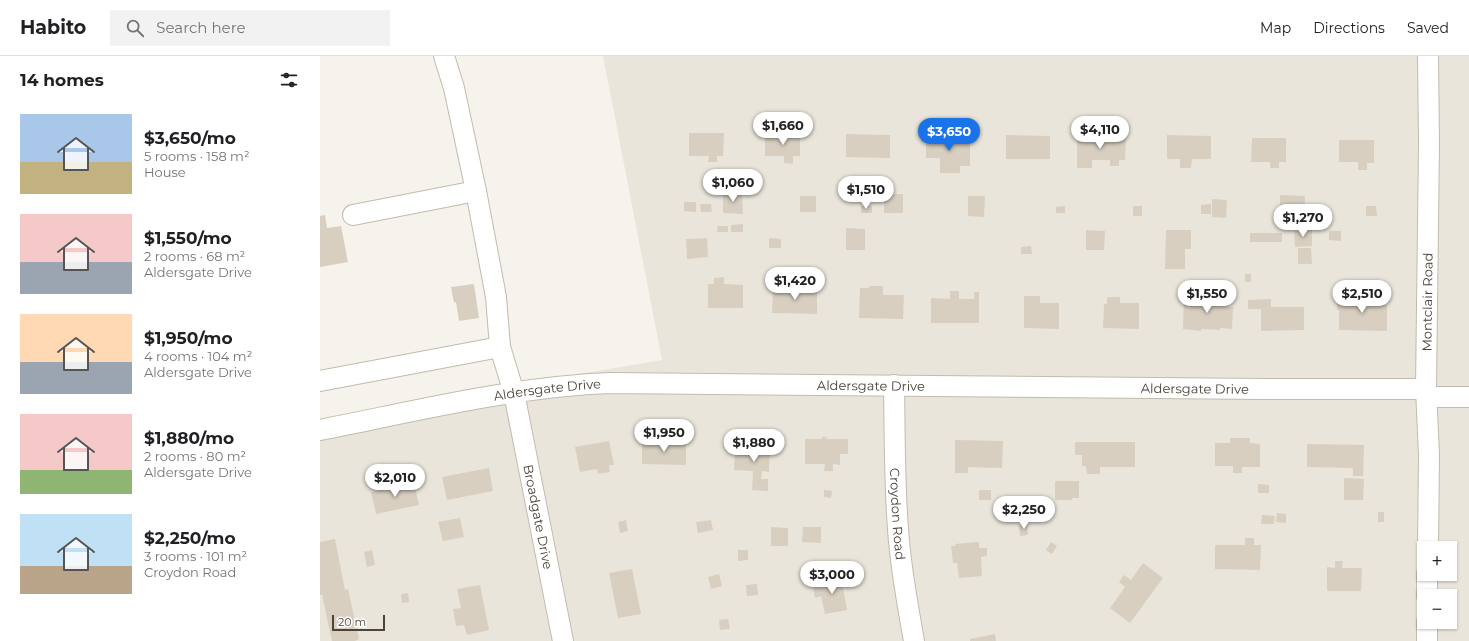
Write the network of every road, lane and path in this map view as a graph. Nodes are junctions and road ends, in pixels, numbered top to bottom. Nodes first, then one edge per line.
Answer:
1 (444, 56) edge
2 (1428, 56) edge
3 (476, 191) junction
4 (353, 215) dead end
5 (500, 347) junction
6 (320, 381) edge
7 (894, 385) junction
8 (514, 393) junction
9 (1427, 393) junction
10 (1469, 396) edge
11 (320, 430) edge
12 (1428, 541) edge
13 (1427, 629) edge
14 (563, 641) edge
15 (914, 641) edge
16 (1427, 641) edge

1 - 3 street, Broadgate Drive
2 - 9 street, Montclair Road
3 - 4 street
3 - 5 street, Broadgate Drive
5 - 6 street
5 - 8 street, Broadgate Drive
7 - 8 street, Aldersgate Drive
7 - 9 street, Aldersgate Drive
7 - 15 street, Croydon Road
8 - 11 street, Aldersgate Drive
8 - 14 street, Broadgate Drive
9 - 10 street, Aldersgate Drive
9 - 12 street, Montclair Road
13 - 16 street

